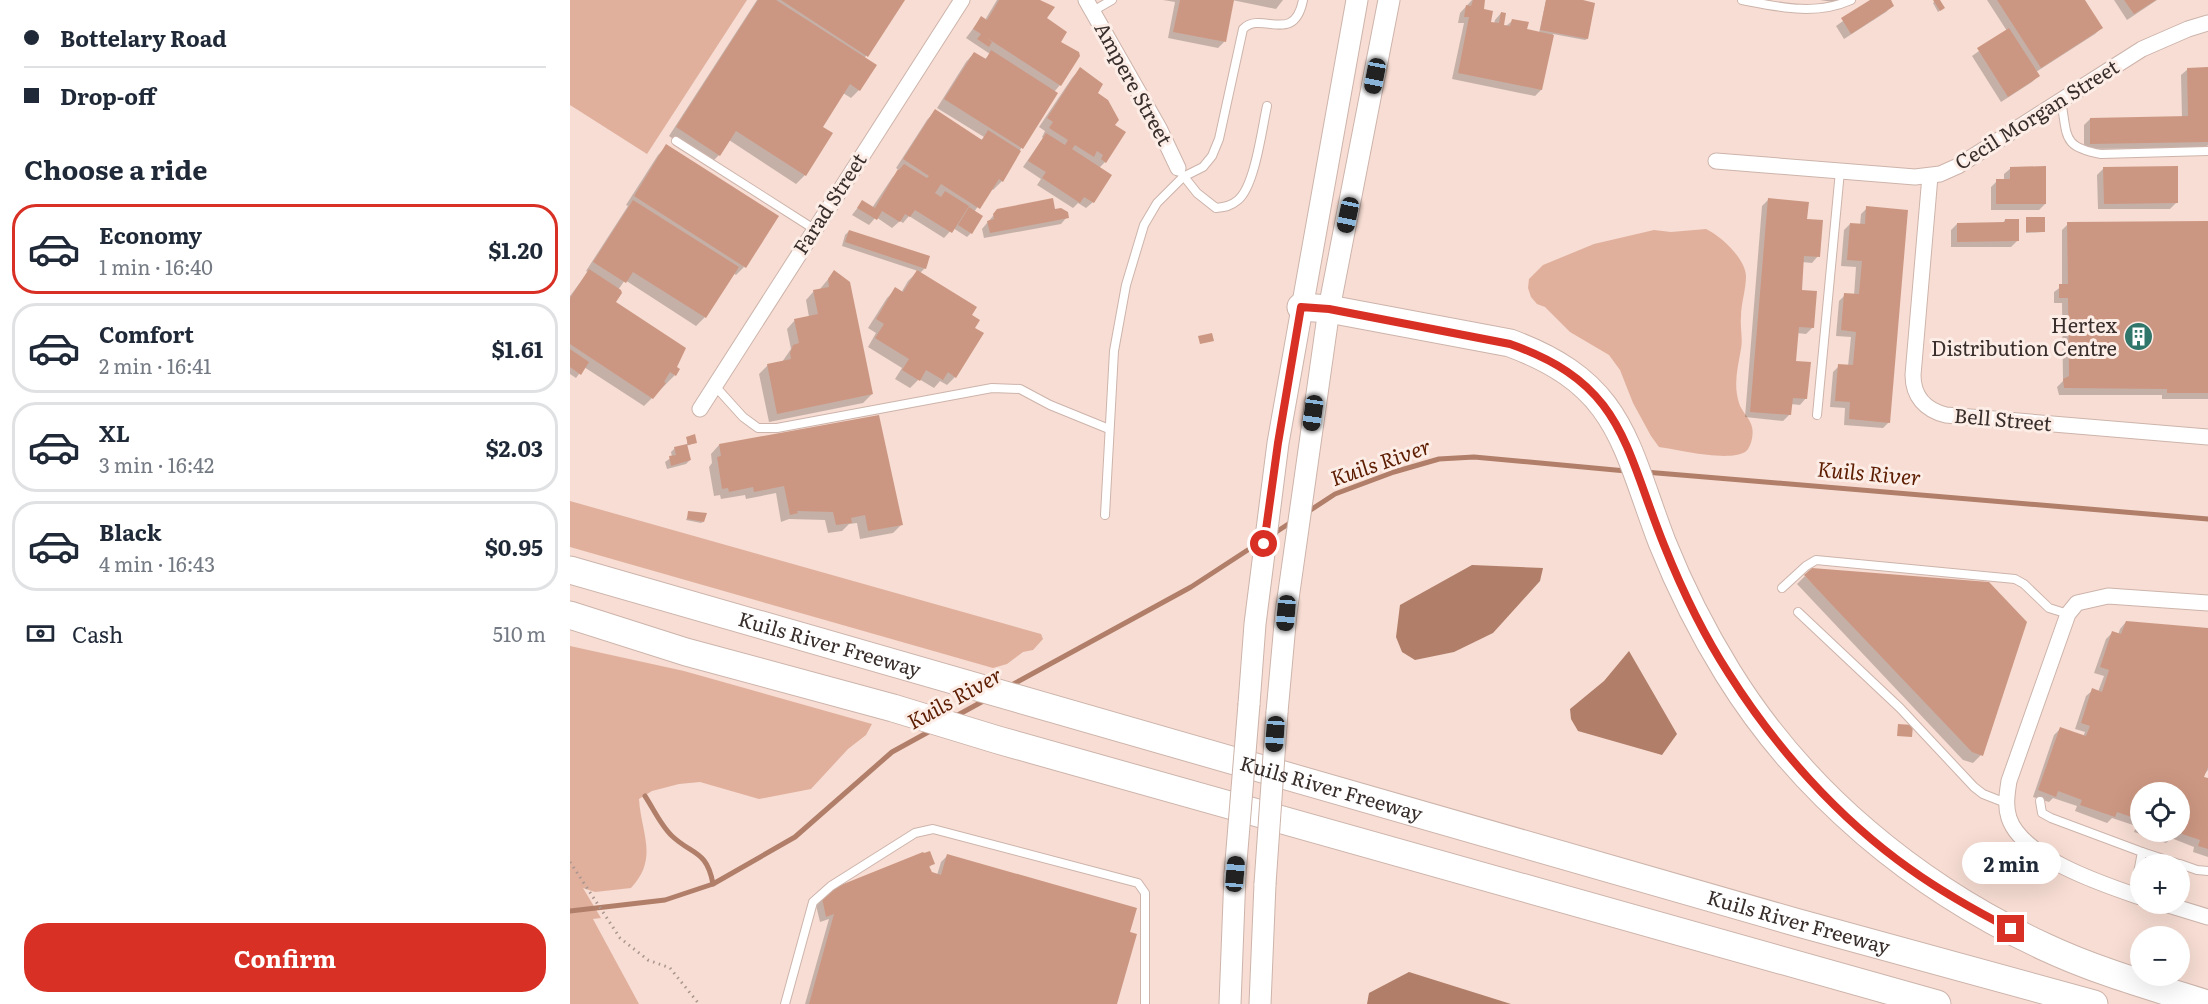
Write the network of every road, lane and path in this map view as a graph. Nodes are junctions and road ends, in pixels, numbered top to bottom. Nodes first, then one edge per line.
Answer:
1 (962, 0) edge
2 (1112, 0) edge
3 (1303, 0) edge
4 (1357, 0) edge
5 (1389, 0) edge
6 (1742, 0) edge
7 (1851, 0) edge
8 (1090, 6) edge
9 (2208, 23) edge
10 (2061, 101) junction
11 (1266, 105) dead end
12 (676, 141) dead end
13 (2208, 151) edge
14 (1716, 161) dead end
15 (1840, 171) junction
16 (1181, 172) junction
17 (1930, 176) junction
18 (814, 229) junction
19 (1301, 307) junction
20 (1329, 309) junction
21 (715, 386) junction
22 (700, 409) dead end
23 (1817, 415) dead end
24 (1109, 429) junction
25 (2208, 437) edge
26 (1105, 515) dead end
27 (570, 570) edge
28 (1782, 588) dead end
29 (2208, 603) edge
30 (1798, 612) dead end
31 (2068, 614) junction
32 (570, 615) edge
33 (570, 634) edge
34 (686, 652) junction
35 (2040, 801) dead end
36 (2006, 804) junction
37 (2142, 852) joint
38 (2148, 854) edge
39 (570, 862) edge
40 (2190, 868) edge
41 (2208, 871) edge
42 (2130, 894) edge
43 (2190, 912) edge
44 (2208, 917) edge
45 (699, 1004) edge
46 (785, 1004) edge
47 (1145, 1004) edge
48 (1230, 1004) edge
49 (1260, 1004) edge
50 (1937, 1004) edge
51 (2094, 1004) edge
52 (2207, 1004) edge

1 - 18 street, Farad Street
2 - 8 lane
3 - 16 lane
4 - 19 main road
5 - 20 main road
6 - 7 lane
8 - 16 street, Ampere Street
9 - 10 street, Cecil Morgan Street
10 - 13 lane
10 - 17 street, Cecil Morgan Street
11 - 16 lane
12 - 18 lane
14 - 15 street, Cecil Morgan Street
15 - 17 street, Cecil Morgan Street
15 - 23 lane
16 - 24 lane
17 - 25 street, Bell Street
18 - 21 street, Farad Street
19 - 20 highway
19 - 48 main road, bridge
20 - 49 main road, bridge
20 - 52 highway
21 - 22 street, Farad Street
21 - 24 lane
24 - 26 lane
27 - 51 highway, Kuils River Freeway
28 - 31 lane
29 - 31 street
30 - 36 lane
31 - 36 street
32 - 34 highway, Kuils River Freeway
33 - 34 highway
34 - 50 highway, Kuils River Freeway
35 - 37 lane
36 - 42 street
37 - 38 lane
39 - 45 path
40 - 41 lane
43 - 44 street
46 - 47 lane

